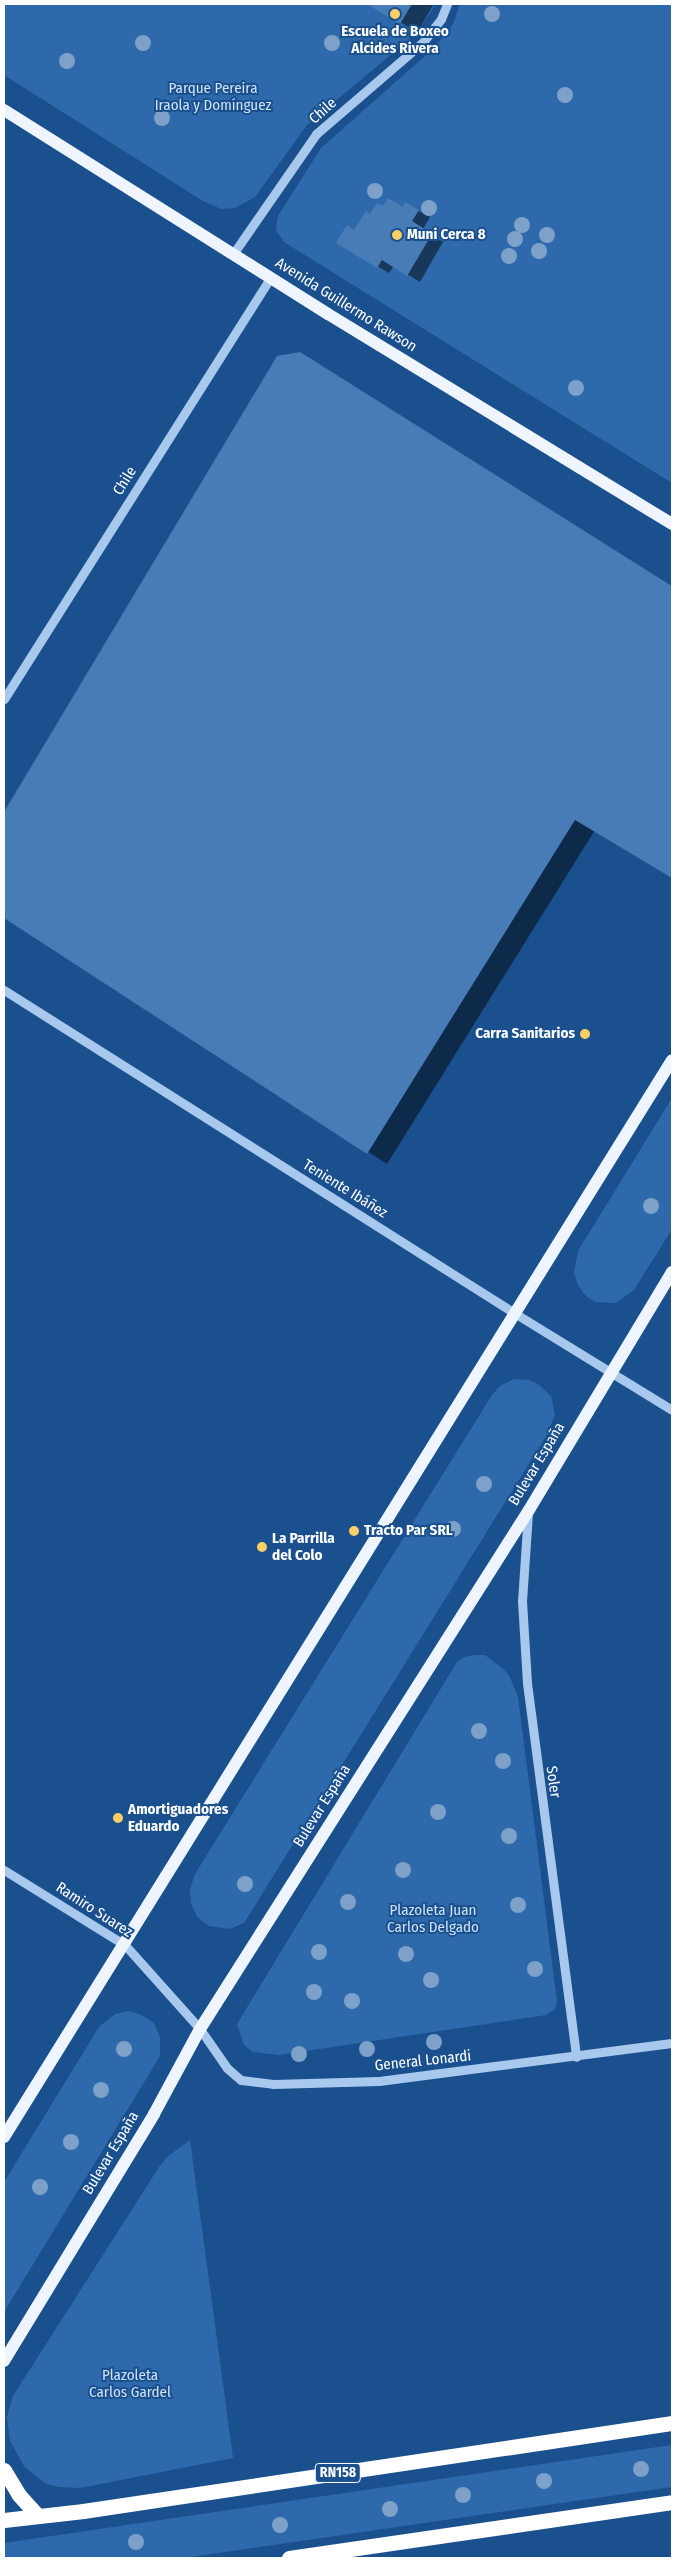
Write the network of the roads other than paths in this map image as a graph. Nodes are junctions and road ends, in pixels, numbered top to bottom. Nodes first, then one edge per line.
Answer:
1 (447, 4) edge
2 (4, 110) edge
3 (233, 254) junction
4 (270, 278) junction
5 (672, 524) edge
6 (4, 699) edge
7 (4, 990) edge
8 (672, 1060) edge
9 (672, 1272) edge
10 (516, 1314) junction
11 (612, 1372) junction
12 (672, 1410) edge
13 (529, 1510) junction
14 (4, 1870) edge
15 (125, 1944) junction
16 (200, 2029) junction
17 (672, 2043) edge
18 (576, 2057) junction
19 (4, 2137) edge
20 (4, 2361) edge
21 (672, 2422) edge
22 (4, 2470) edge
23 (672, 2502) edge
24 (37, 2514) junction
25 (4, 2520) edge
26 (289, 2558) edge

1 - 3 street, Chile
2 - 3 main road, Avenida Guillermo Rawson
3 - 4 main road, Avenida Guillermo Rawson
4 - 5 main road, Avenida Guillermo Rawson
4 - 6 street, Chile
7 - 10 street, Teniente Ibáñez
8 - 10 main road
9 - 11 main road, Bulevar España
10 - 11 street, Teniente Ibáñez
10 - 15 main road
11 - 12 street, Teniente Ibáñez
11 - 13 main road, Bulevar España
13 - 16 main road, Bulevar España
13 - 18 street, Soler
14 - 15 street, Ramiro Suarez
15 - 16 street, Ramiro Suarez
15 - 19 main road
16 - 18 street, General Lonardi
16 - 20 main road, Bulevar España
17 - 18 street, General Lonardi
21 - 24 highway, RN158
22 - 24 highway
23 - 26 highway
24 - 25 highway, RN158

